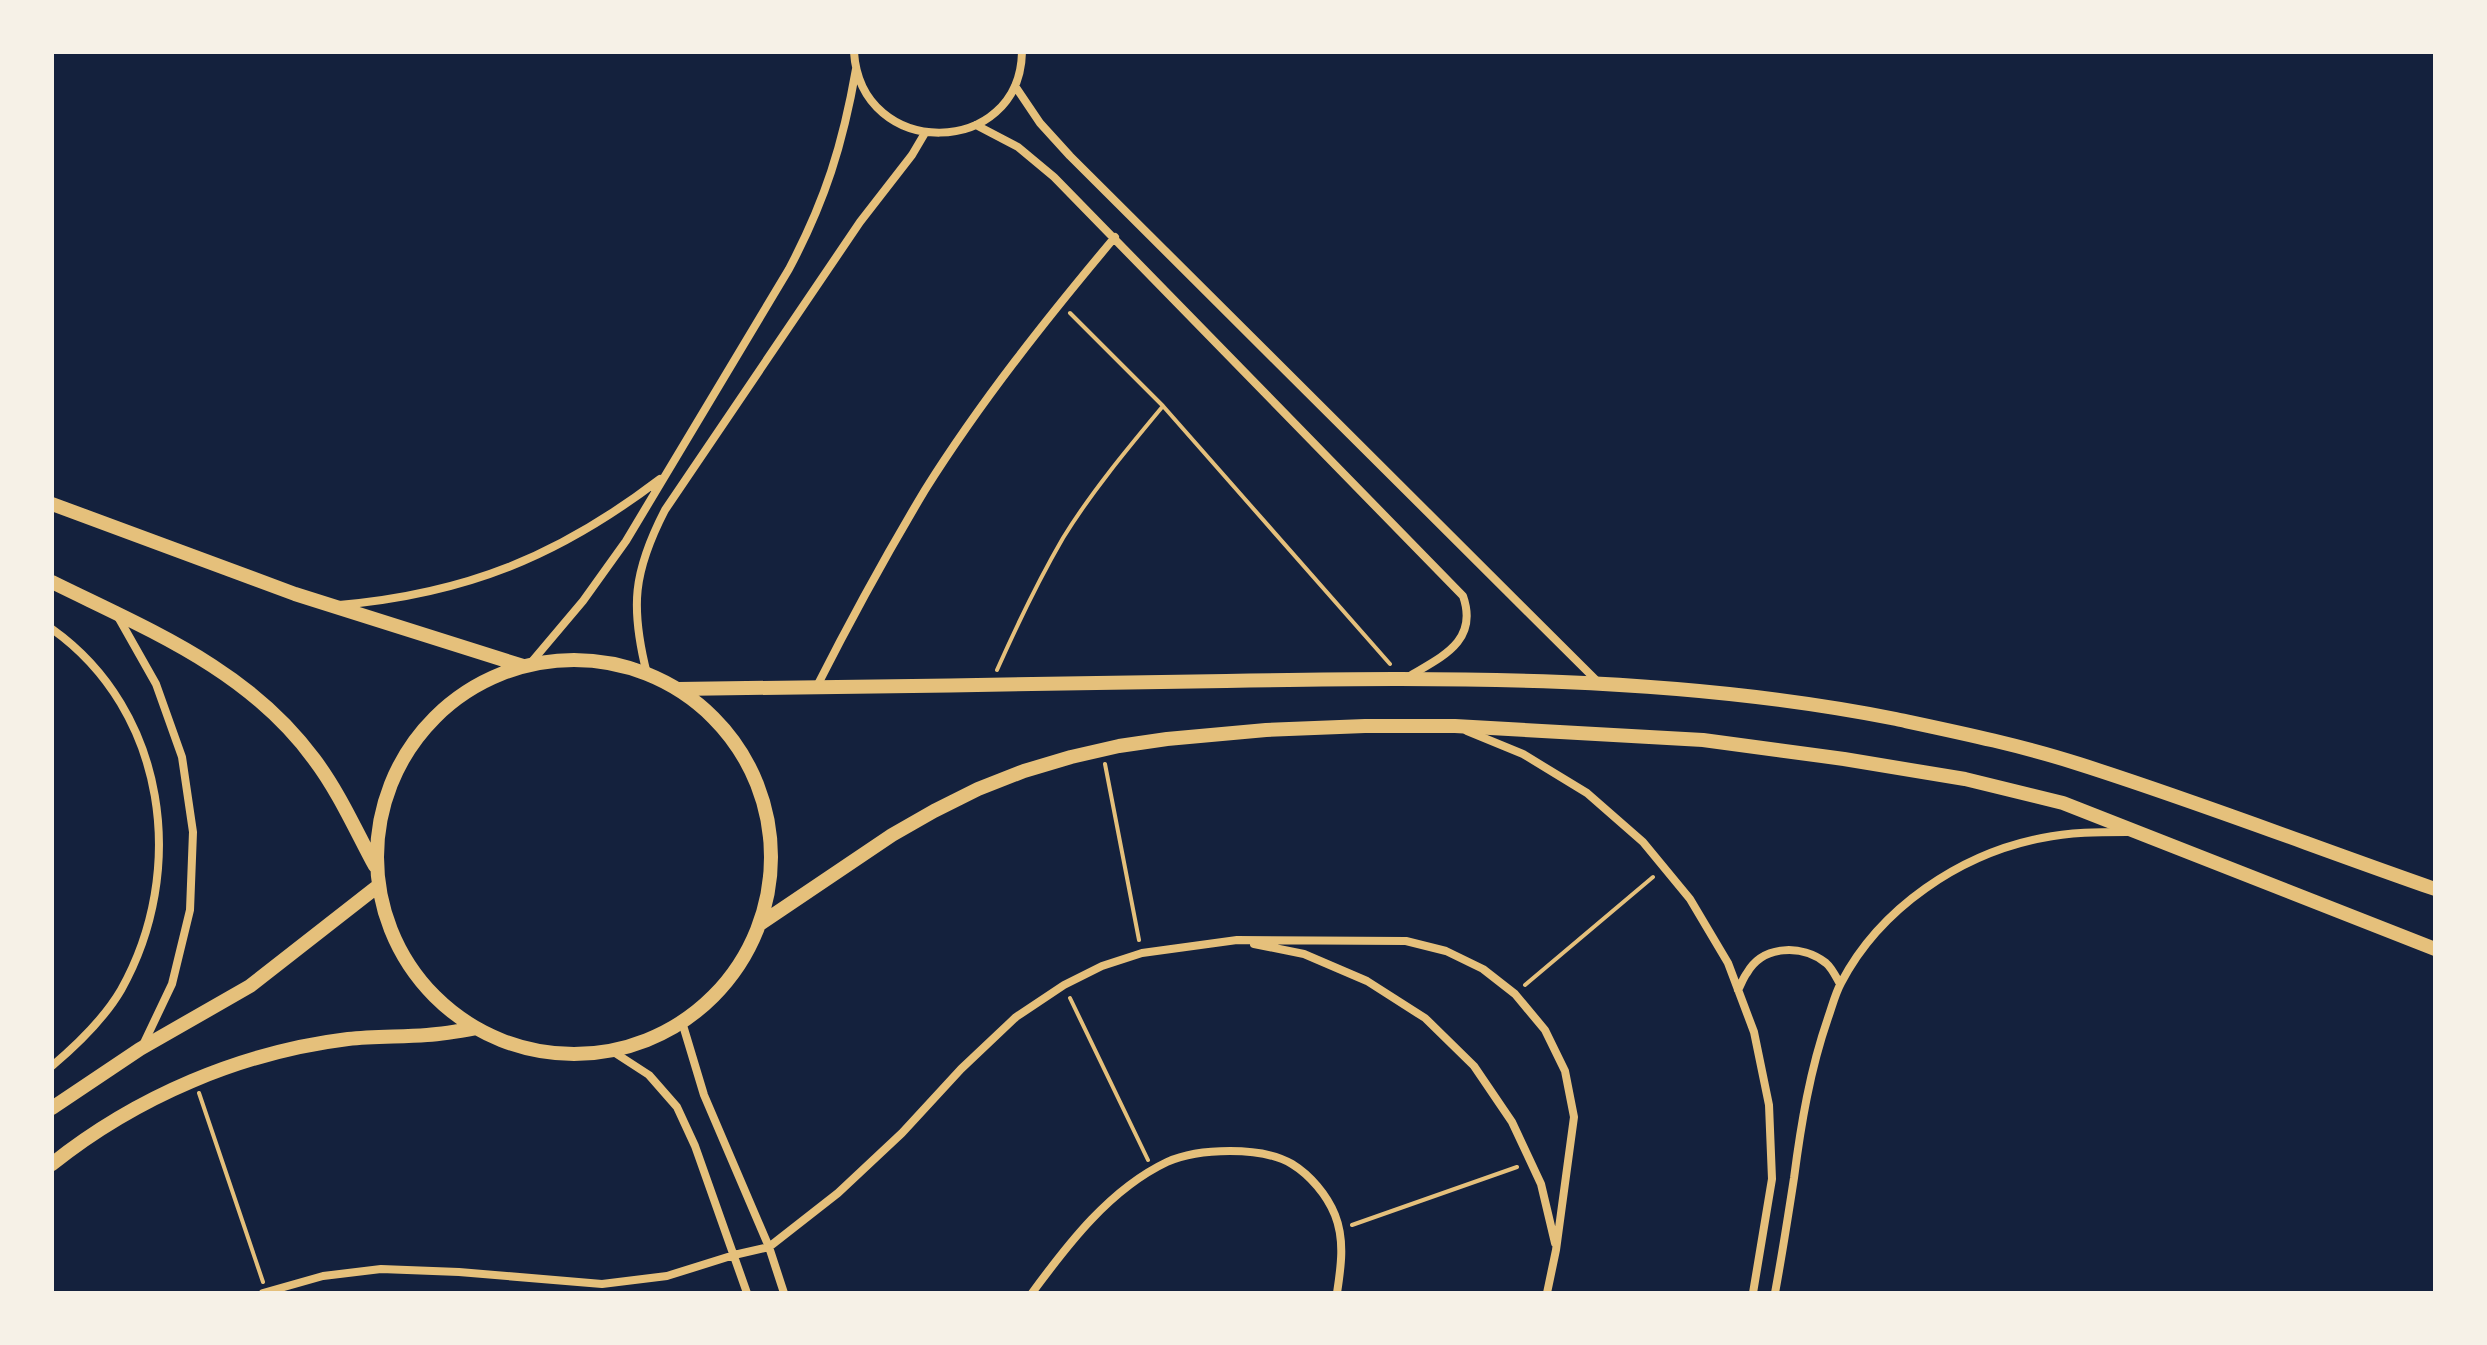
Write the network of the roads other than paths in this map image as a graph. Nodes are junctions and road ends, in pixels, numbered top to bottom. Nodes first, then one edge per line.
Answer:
1 (854, 52) edge
2 (1022, 52) edge
3 (856, 69) junction
4 (1015, 86) junction
5 (976, 125) junction
6 (925, 133) junction
7 (1115, 237) junction
8 (664, 476) junction
9 (52, 504) edge
10 (52, 582) edge
11 (332, 605) junction
12 (117, 614) junction
13 (52, 629) edge
14 (526, 666) junction
15 (647, 674) junction
16 (1404, 679) junction
17 (1598, 683) junction
18 (816, 688) junction
19 (678, 689) junction
20 (1455, 726) junction
21 (2135, 831) junction
22 (376, 869) junction
23 (378, 886) junction
24 (2435, 889) edge
25 (760, 924) junction
26 (1237, 940) junction
27 (2435, 949) edge
28 (1840, 984) junction
29 (1738, 990) junction
30 (682, 1022) junction
31 (476, 1028) junction
32 (140, 1049) junction
33 (612, 1051) junction
34 (52, 1066) edge
35 (52, 1108) edge
36 (52, 1164) edge
37 (769, 1247) junction
38 (1556, 1250) junction
39 (734, 1255) junction
40 (264, 1292) edge
41 (747, 1293) edge
42 (784, 1293) edge
43 (1032, 1293) edge
44 (1337, 1293) edge
45 (1547, 1293) edge
46 (1753, 1293) edge
47 (1775, 1293) edge

1 - 3 street
2 - 4 street
3 - 6 street
3 - 8 street
4 - 5 street
4 - 17 street
5 - 6 street
5 - 7 street
6 - 15 street
7 - 16 street
7 - 18 street
8 - 11 street
8 - 14 street
9 - 11 street
10 - 12 street
11 - 14 street
12 - 22 street
12 - 32 street
13 - 34 street
14 - 15 street
14 - 22 street
15 - 19 street
16 - 17 street
16 - 18 street
17 - 24 street
18 - 19 street
19 - 25 street
20 - 21 street
20 - 25 street
20 - 29 street
21 - 27 street
21 - 28 street
22 - 23 street
23 - 31 street
23 - 32 street
25 - 30 street
26 - 37 street
26 - 38 street
26 - 38 street
28 - 29 street
28 - 47 street
29 - 46 street
30 - 33 street
30 - 37 street
31 - 33 street
31 - 36 street
32 - 35 street
33 - 39 street
37 - 39 street
37 - 42 street
38 - 45 street
39 - 40 street
39 - 41 street
43 - 44 street

